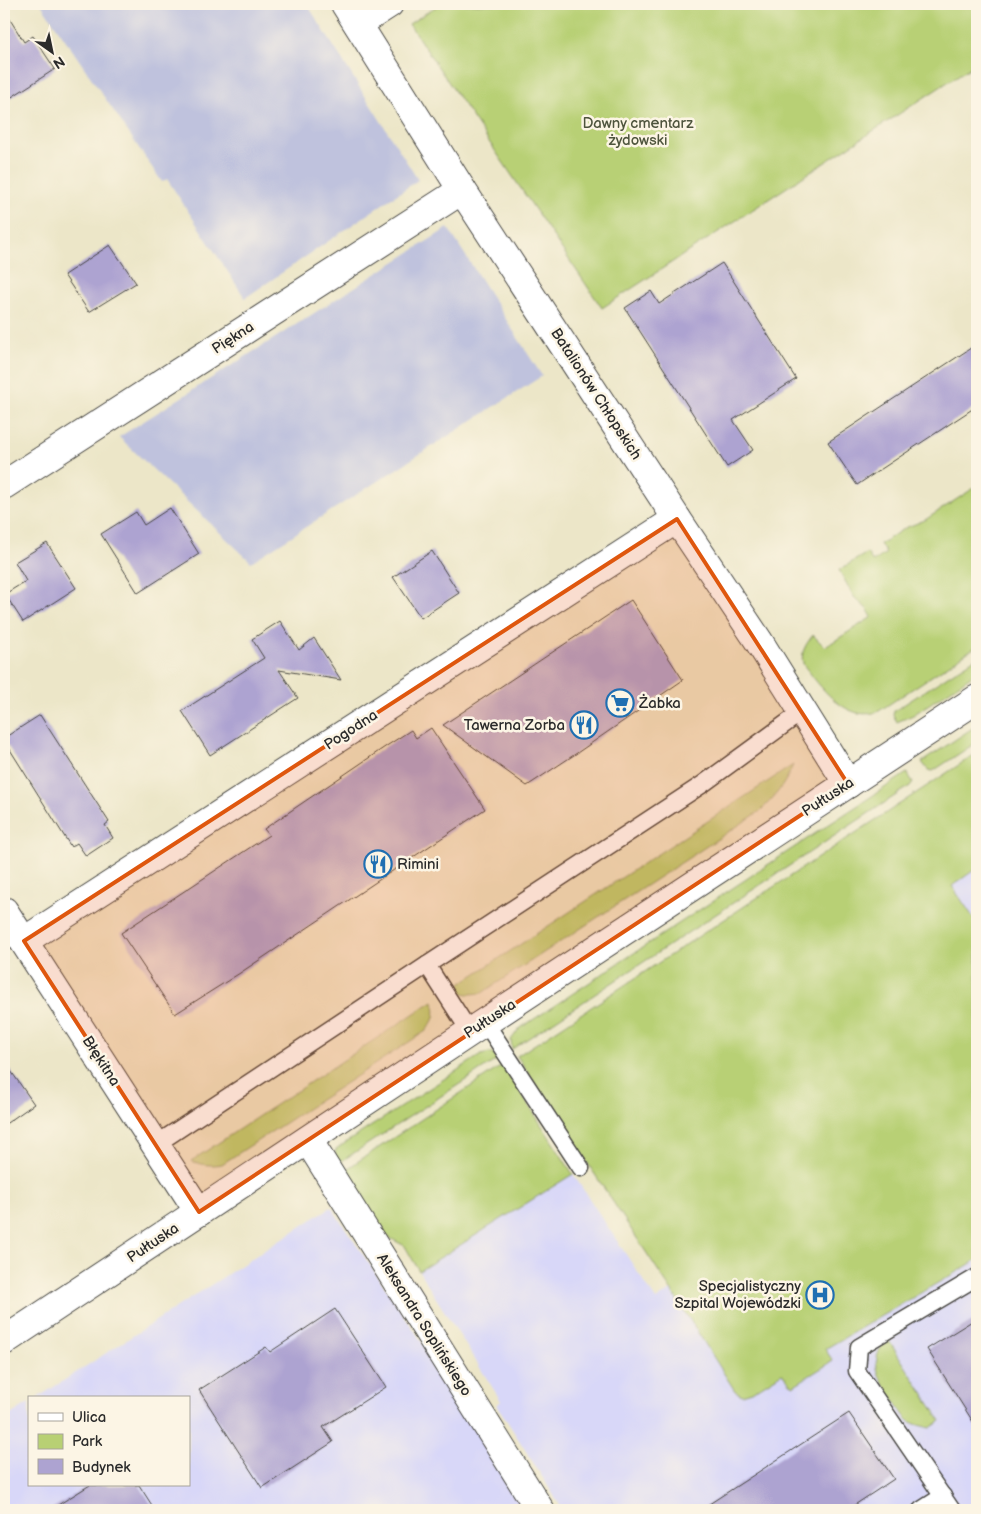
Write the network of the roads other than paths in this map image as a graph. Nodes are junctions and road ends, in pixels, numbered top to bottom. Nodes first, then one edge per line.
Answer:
1 (389, 4) edge
2 (351, 14) edge
3 (462, 190) junction
4 (4, 485) edge
5 (677, 519) junction
6 (977, 699) edge
7 (803, 711) junction
8 (848, 784) junction
9 (4, 910) edge
10 (24, 941) junction
11 (427, 965) junction
12 (477, 1027) junction
13 (308, 1140) junction
14 (155, 1145) junction
15 (581, 1168) dead end
16 (199, 1212) junction
17 (977, 1277) edge
18 (4, 1341) edge
19 (943, 1496) junction
20 (540, 1510) edge
21 (921, 1510) edge
22 (952, 1510) edge

1 - 2 street
2 - 3 street, Batalionów Chłopskich
3 - 4 street, Piękna
3 - 5 street, Batalionów Chłopskich
5 - 7 street, Batalionów Chłopskich
5 - 10 street, Pogodna
6 - 8 street, Pułtuska
7 - 8 street, Batalionów Chłopskich
7 - 11 lane
8 - 12 street, Pułtuska
9 - 10 street, Błękitna
10 - 14 street, Błękitna
11 - 12 lane
11 - 14 lane
12 - 13 street, Pułtuska
12 - 15 lane
13 - 16 street, Pułtuska
13 - 20 street, Aleksandra Soplińskiego
14 - 16 street, Błękitna
16 - 18 street, Pułtuska
17 - 19 lane
19 - 21 lane
19 - 22 lane

